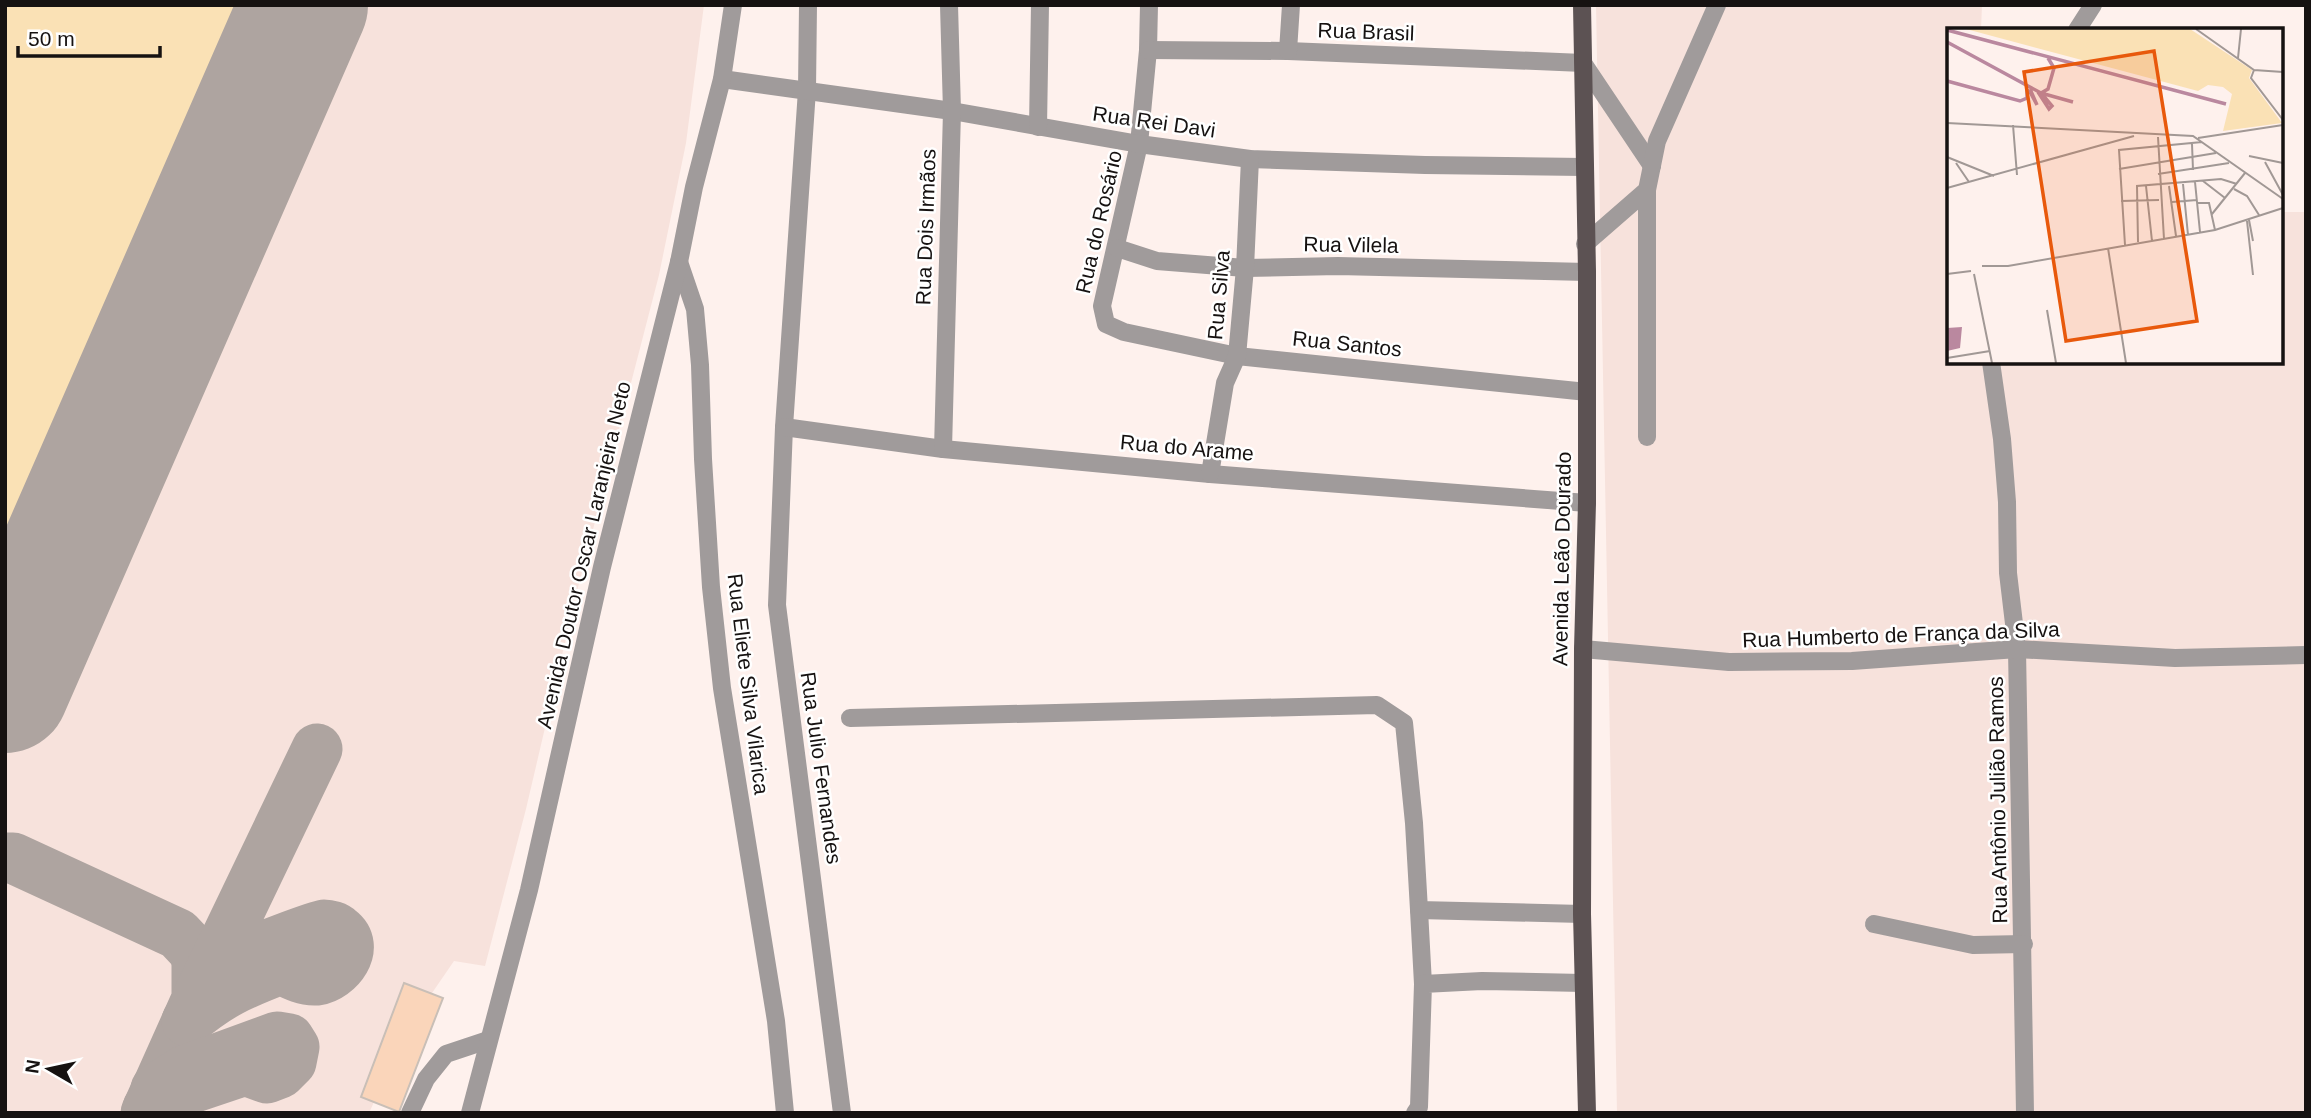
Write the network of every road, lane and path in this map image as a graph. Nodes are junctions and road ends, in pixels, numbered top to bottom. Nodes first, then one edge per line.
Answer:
1 (733, 5) edge
2 (808, 5) edge
3 (949, 5) edge
4 (1040, 5) edge
5 (1149, 5) edge
6 (1291, 5) edge
7 (1582, 5) edge
8 (1717, 5) edge
9 (2093, 5) edge
10 (2078, 28) edge
11 (1148, 50) junction
12 (1288, 51) junction
13 (1583, 63) junction
14 (722, 79) junction
15 (807, 90) junction
16 (952, 111) junction
17 (1038, 127) junction
18 (1139, 144) junction
19 (1250, 159) junction
20 (1652, 166) junction
21 (1584, 167) junction
22 (1647, 190) junction
23 (1585, 244) junction
24 (1116, 248) junction
25 (679, 262) junction
26 (1245, 268) junction
27 (1587, 272) junction
28 (1106, 324) joint
29 (1237, 356) junction
30 (1991, 364) edge
31 (1587, 392) junction
32 (783, 427) junction
33 (1647, 437) dead end
34 (943, 450) junction
35 (1210, 474) junction
36 (1587, 503) junction
37 (1583, 649) junction
38 (2017, 649) junction
39 (2306, 656) edge
40 (850, 718) dead end
41 (1419, 910) junction
42 (1582, 914) junction
43 (1874, 924) dead end
44 (2024, 944) junction
45 (1583, 983) junction
46 (1423, 985) junction
47 (488, 1040) junction
48 (410, 1113) edge
49 (470, 1113) edge
50 (785, 1113) edge
51 (842, 1113) edge
52 (1415, 1113) edge
53 (1587, 1113) edge
54 (2025, 1113) edge

1 - 14 street, Avenida Doutor Oscar Laranjeira Neto
2 - 15 street, Rua Julio Fernandes
3 - 16 street, Rua Dois Irmãos
4 - 17 street
5 - 11 street, Rua do Rosário
6 - 12 street
7 - 13 main road, Avenida Leão Dourado
8 - 20 street
9 - 10 street
11 - 12 street, Rua Brasil
11 - 18 street, Rua do Rosário
12 - 13 street, Rua Brasil
13 - 20 street
13 - 21 main road, Avenida Leão Dourado
14 - 15 street, Rua Rei Davi
14 - 25 street, Avenida Doutor Oscar Laranjeira Neto
15 - 16 street, Rua Rei Davi
15 - 32 street, Rua Julio Fernandes
16 - 17 street, Rua Rei Davi
16 - 34 street, Rua Dois Irmãos
17 - 18 street, Rua Rei Davi
18 - 19 street, Rua Rei Davi
18 - 24 street, Rua do Rosário
19 - 21 street, Rua Rei Davi
19 - 26 street, Rua Silva
20 - 22 street
21 - 23 main road, Avenida Leão Dourado
22 - 23 street
22 - 33 street
23 - 27 main road, Avenida Leão Dourado
24 - 26 street, Rua Vilela
24 - 28 street, Rua do Rosário
25 - 47 street, Avenida Doutor Oscar Laranjeira Neto
25 - 50 street, Rua Eliete Silva Vilarica
26 - 27 street, Rua Vilela
26 - 29 street, Rua Silva
27 - 31 main road, Avenida Leão Dourado
28 - 29 street, Rua Santos
29 - 31 street, Rua Santos
29 - 35 street, Rua Silva
30 - 38 street, Rua Antônio Julião Ramos
31 - 36 main road, Avenida Leão Dourado
32 - 34 street, Rua do Arame
32 - 51 street, Rua Julio Fernandes
34 - 35 street, Rua do Arame
35 - 36 street, Rua do Arame
36 - 37 main road, Avenida Leão Dourado
37 - 38 street, Rua Humberto de França da Silva
37 - 42 main road, Avenida Leão Dourado
38 - 39 street, Rua Humberto de França da Silva
38 - 44 street, Rua Antônio Julião Ramos
40 - 41 street
41 - 42 street
41 - 46 street
42 - 45 main road, Avenida Leão Dourado
43 - 44 street
44 - 54 street, Rua Antônio Julião Ramos
45 - 46 street
45 - 53 main road, Avenida Leão Dourado
46 - 52 street
47 - 48 street
47 - 49 street, Avenida Doutor Oscar Laranjeira Neto

